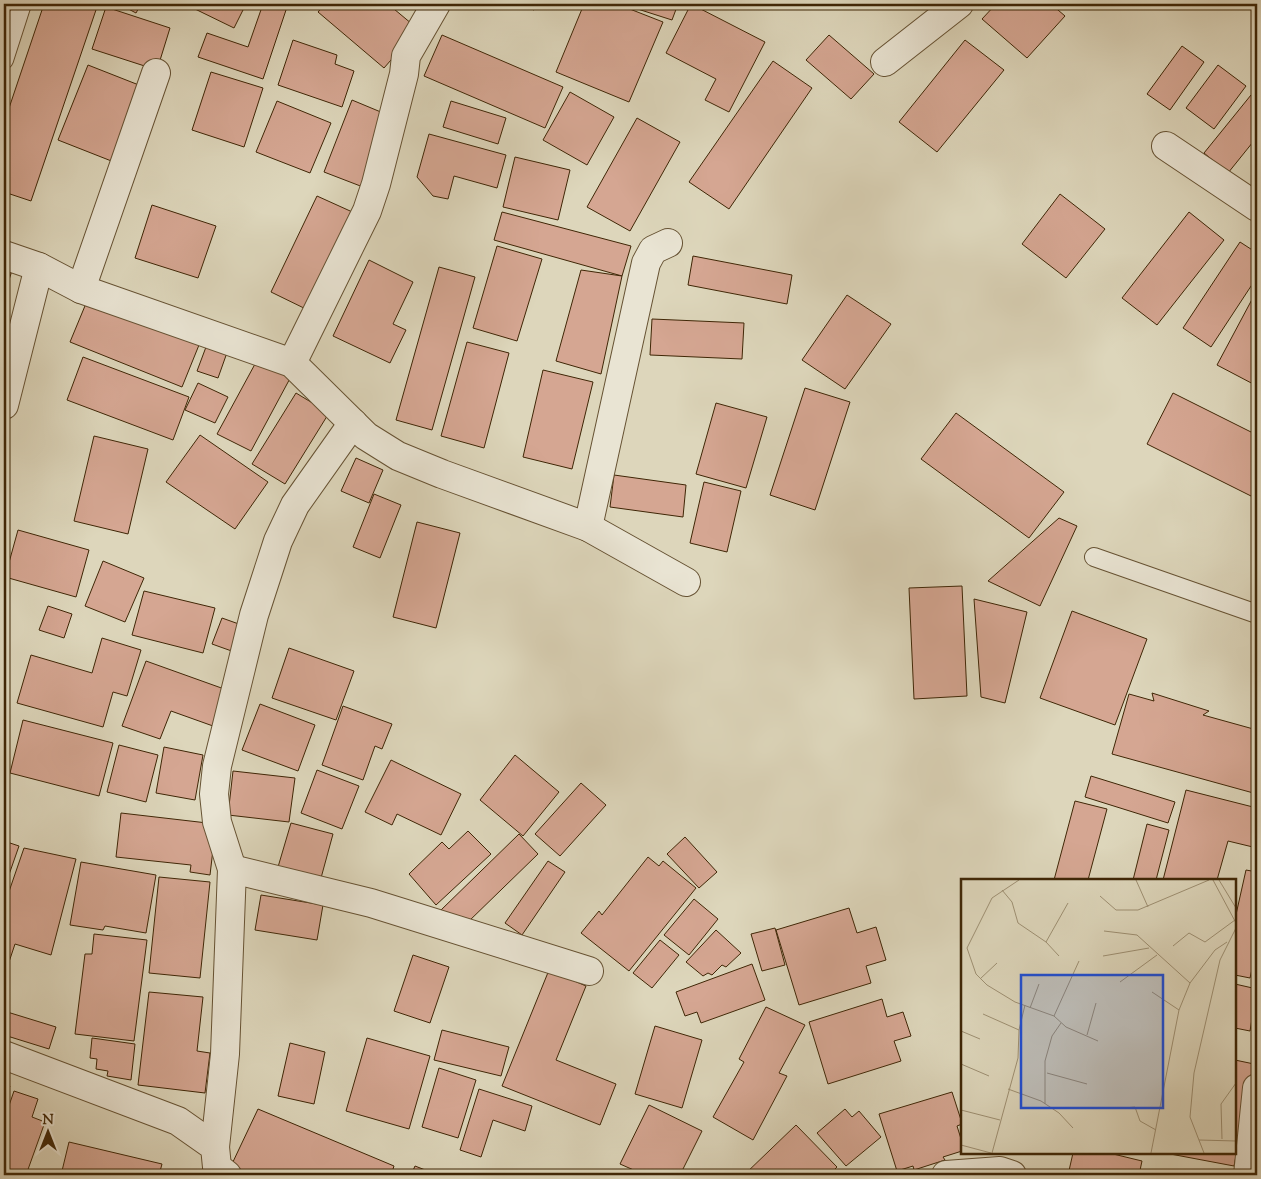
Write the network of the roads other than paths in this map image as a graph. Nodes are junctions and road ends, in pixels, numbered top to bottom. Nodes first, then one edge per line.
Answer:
1 (22, 4) edge
2 (436, 4) edge
3 (959, 4) edge
4 (4, 60) edge
5 (885, 62) dead end
6 (156, 73) dead end
7 (1166, 146) dead end
8 (1257, 207) edge
9 (668, 243) dead end
10 (4, 255) edge
11 (39, 267) junction
12 (81, 289) junction
13 (292, 363) junction
14 (4, 405) edge
15 (353, 423) junction
16 (588, 527) junction
17 (1094, 557) dead end
18 (686, 582) dead end
19 (1257, 614) edge
20 (232, 869) junction
21 (589, 971) dead end
22 (4, 1055) edge
23 (1257, 1088) edge
24 (215, 1147) junction
25 (227, 1175) edge
26 (946, 1175) edge
27 (1012, 1175) edge
28 (1248, 1175) edge

1 - 4 lane
2 - 13 street
3 - 5 street
6 - 12 street
7 - 8 street
9 - 16 street
10 - 11 street
11 - 12 street
11 - 14 street
12 - 13 street
13 - 15 street
15 - 16 street
15 - 20 street
16 - 18 street
17 - 19 lane
20 - 21 street
20 - 24 street
22 - 24 street
23 - 28 street
24 - 25 street
26 - 27 street

